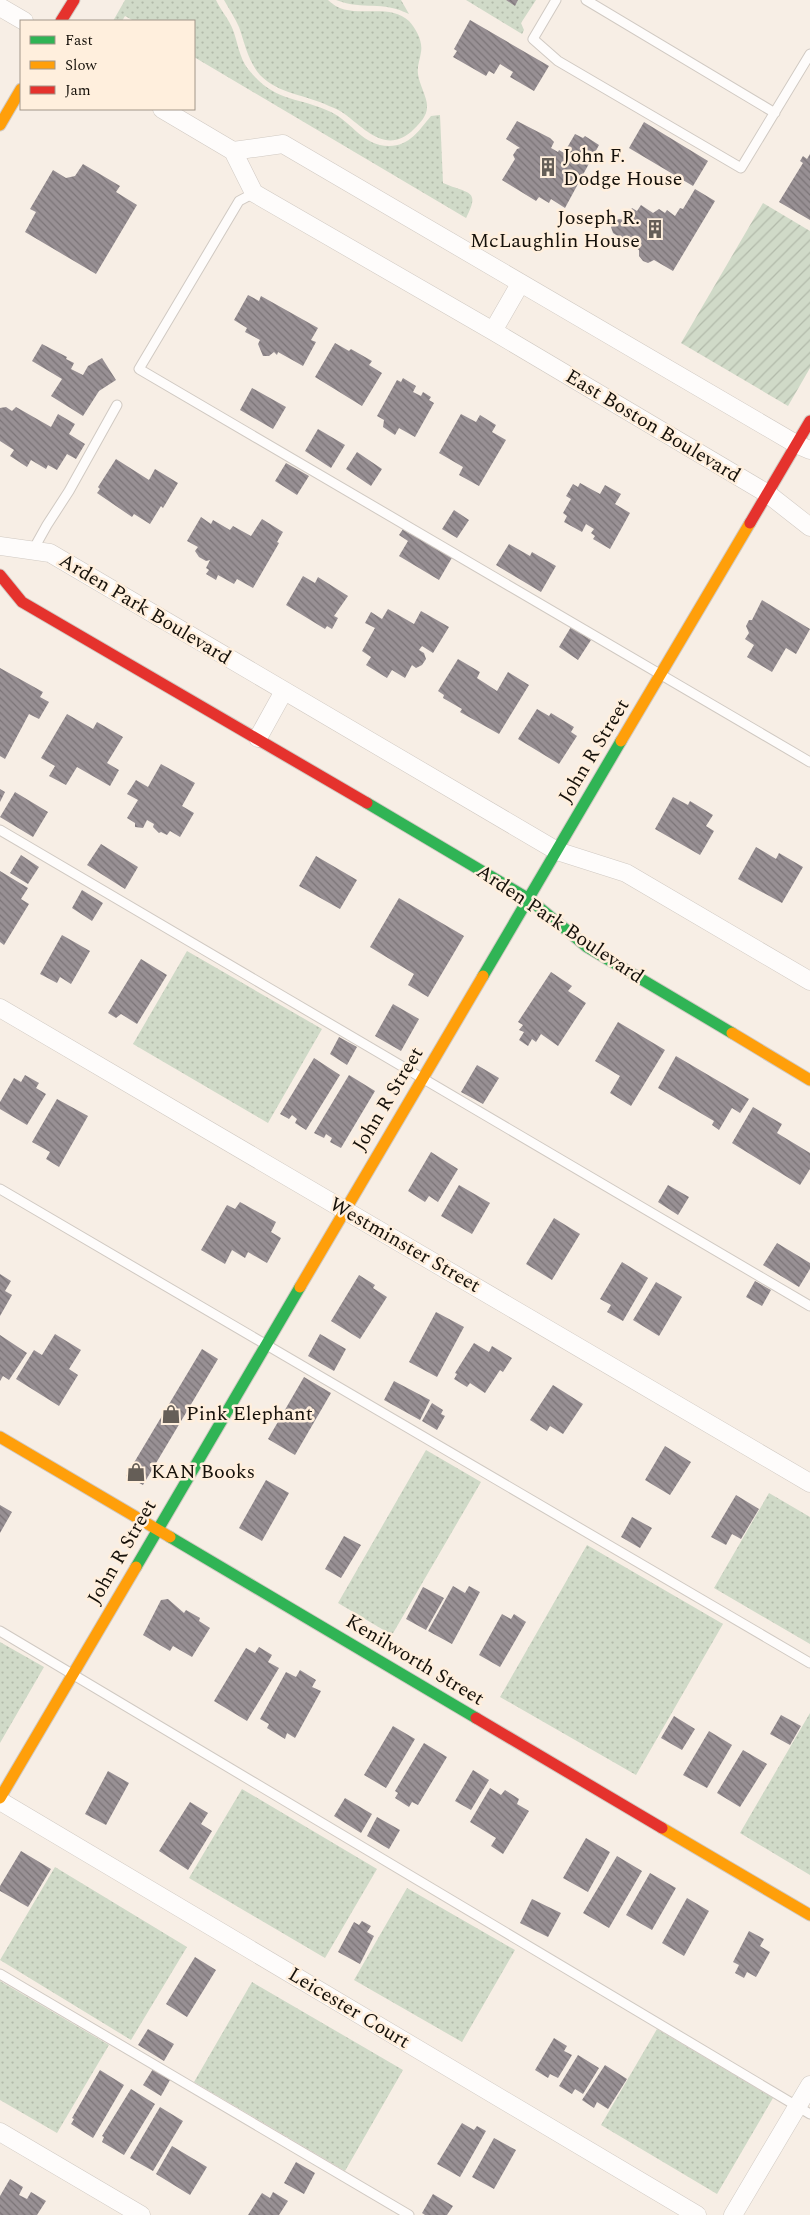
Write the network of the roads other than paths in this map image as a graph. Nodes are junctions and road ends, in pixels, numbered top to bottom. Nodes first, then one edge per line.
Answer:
1 (74, 0) edge
2 (556, 0) edge
3 (586, 0) edge
4 (0, 7) edge
5 (22, 20) edge
6 (62, 20) edge
7 (810, 54) edge
8 (20, 91) edge
9 (164, 110) edge
10 (775, 113) junction
11 (0, 125) edge
12 (233, 150) junction
13 (254, 192) junction
14 (520, 284) junction
15 (493, 331) junction
16 (117, 405) dead end
17 (810, 421) edge
18 (803, 447) edge
19 (768, 494) junction
20 (810, 527) edge
21 (0, 546) edge
22 (33, 550) junction
23 (0, 575) edge
24 (661, 675) junction
25 (284, 691) junction
26 (258, 738) junction
27 (810, 762) edge
28 (0, 830) edge
29 (557, 851) junction
30 (529, 899) junction
31 (810, 981) edge
32 (0, 1008) edge
33 (422, 1079) junction
34 (810, 1080) edge
35 (0, 1189) edge
36 (344, 1210) junction
37 (810, 1306) edge
38 (265, 1344) junction
39 (0, 1437) edge
40 (810, 1483) edge
41 (156, 1529) junction
42 (0, 1631) edge
43 (810, 1663) edge
44 (72, 1674) junction
45 (0, 1799) edge
46 (810, 1914) edge
47 (0, 1974) edge
48 (810, 2085) edge
49 (804, 2111) edge
50 (0, 2132) edge
51 (141, 2215) edge
52 (409, 2215) edge
53 (697, 2215) edge
54 (733, 2215) edge

1 - 6 street
2 - 10 lane
3 - 10 lane
4 - 5 street
7 - 10 lane
8 - 11 street
9 - 12 street
12 - 13 street
12 - 14 street
13 - 15 street, East Boston Boulevard
13 - 24 lane
14 - 15 street
14 - 18 street
15 - 19 street, East Boston Boulevard
16 - 22 lane
17 - 18 street, John R Street
18 - 19 street, John R Street
19 - 20 street, East Boston Boulevard
19 - 24 street, John R Street
21 - 22 street, Arden Park Boulevard
22 - 25 street, Arden Park Boulevard
23 - 26 street, Arden Park Boulevard
24 - 27 lane
24 - 29 street, John R Street
25 - 26 street
25 - 29 street, Arden Park Boulevard
26 - 30 street, Arden Park Boulevard
28 - 33 lane
29 - 30 street, John R Street
29 - 31 street, Arden Park Boulevard
30 - 33 street, John R Street
30 - 34 street, Arden Park Boulevard
32 - 36 street, Westminster Street
33 - 36 street, John R Street
33 - 37 lane
35 - 38 lane
36 - 38 street, John R Street
36 - 40 street, Westminster Street
38 - 41 street, John R Street
38 - 43 lane
39 - 41 street, Kenilworth Street
41 - 44 street, John R Street
41 - 46 street, Kenilworth Street
42 - 44 lane
44 - 45 street, John R Street
44 - 49 lane
45 - 53 street, Leicester Court
47 - 52 lane
48 - 49 street
49 - 54 street
50 - 51 street

